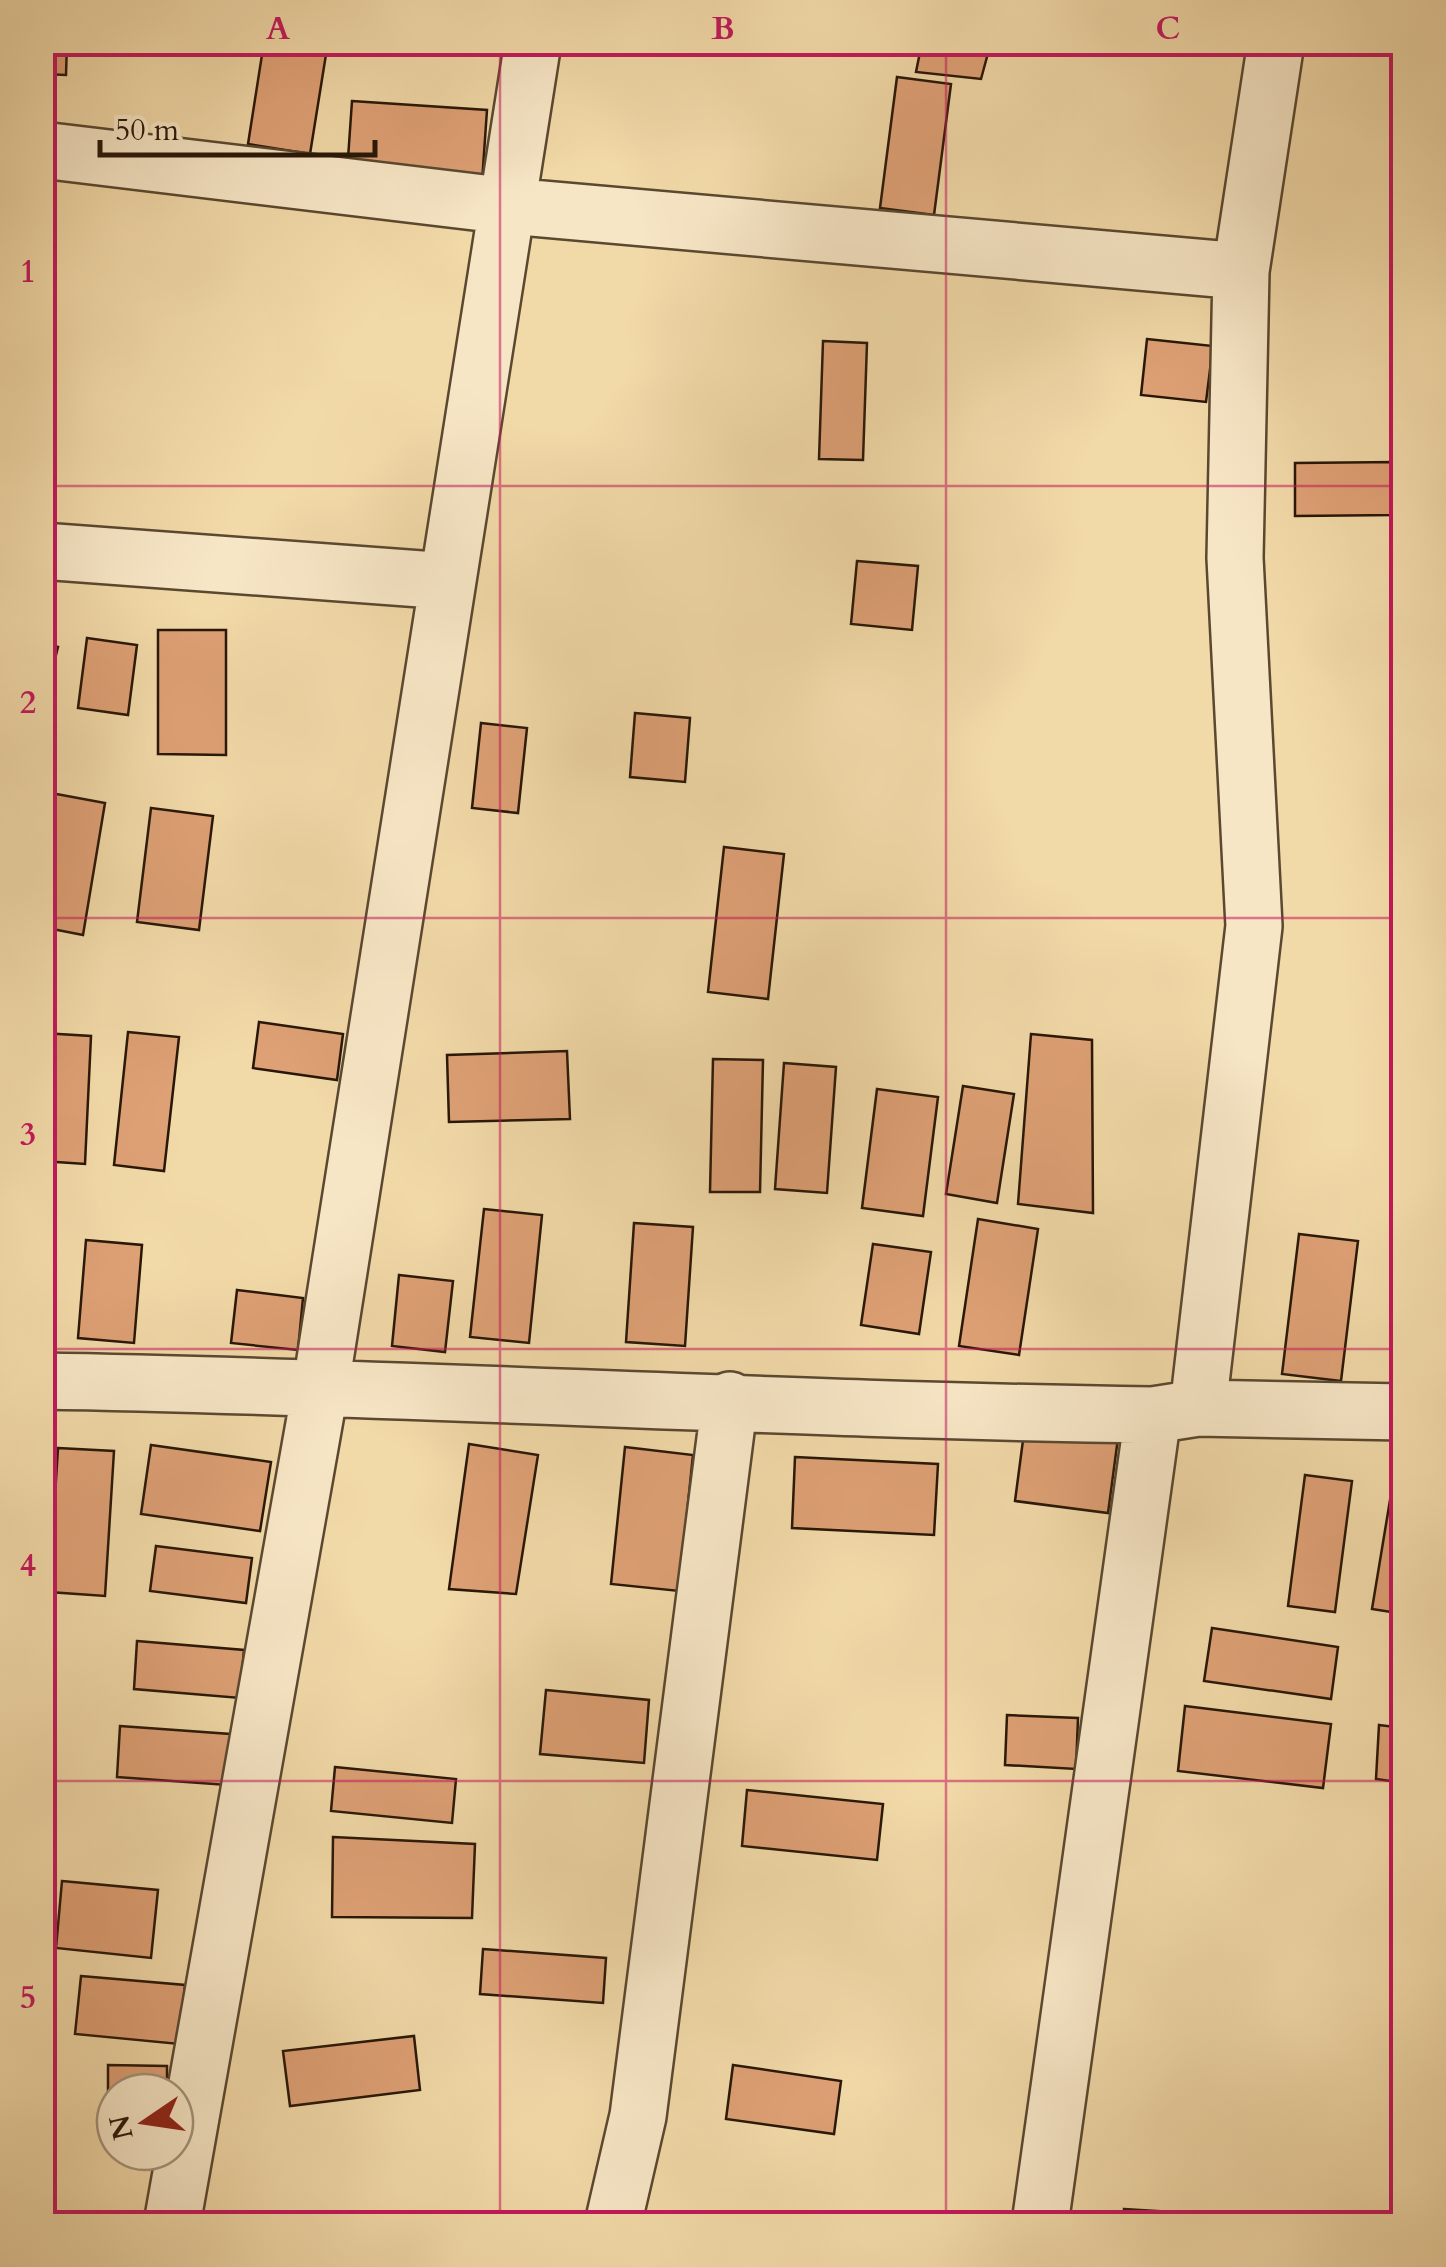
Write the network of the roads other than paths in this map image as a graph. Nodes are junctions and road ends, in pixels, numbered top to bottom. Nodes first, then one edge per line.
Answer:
1 (533, 42) edge
2 (1276, 42) edge
3 (42, 150) edge
4 (508, 206) junction
5 (1241, 271) junction
6 (42, 551) edge
7 (448, 582) junction
8 (42, 1381) edge
9 (321, 1386) junction
10 (730, 1400) junction
11 (1176, 1411) junction
12 (1404, 1412) edge
13 (172, 2224) edge
14 (613, 2224) edge
15 (1040, 2224) edge

1 - 4 street
2 - 5 street
3 - 4 street
4 - 5 street
4 - 7 street
5 - 11 street
6 - 7 street
7 - 9 street
8 - 9 street
9 - 10 street
9 - 13 street
10 - 11 street
10 - 14 street
11 - 12 street
11 - 15 street

